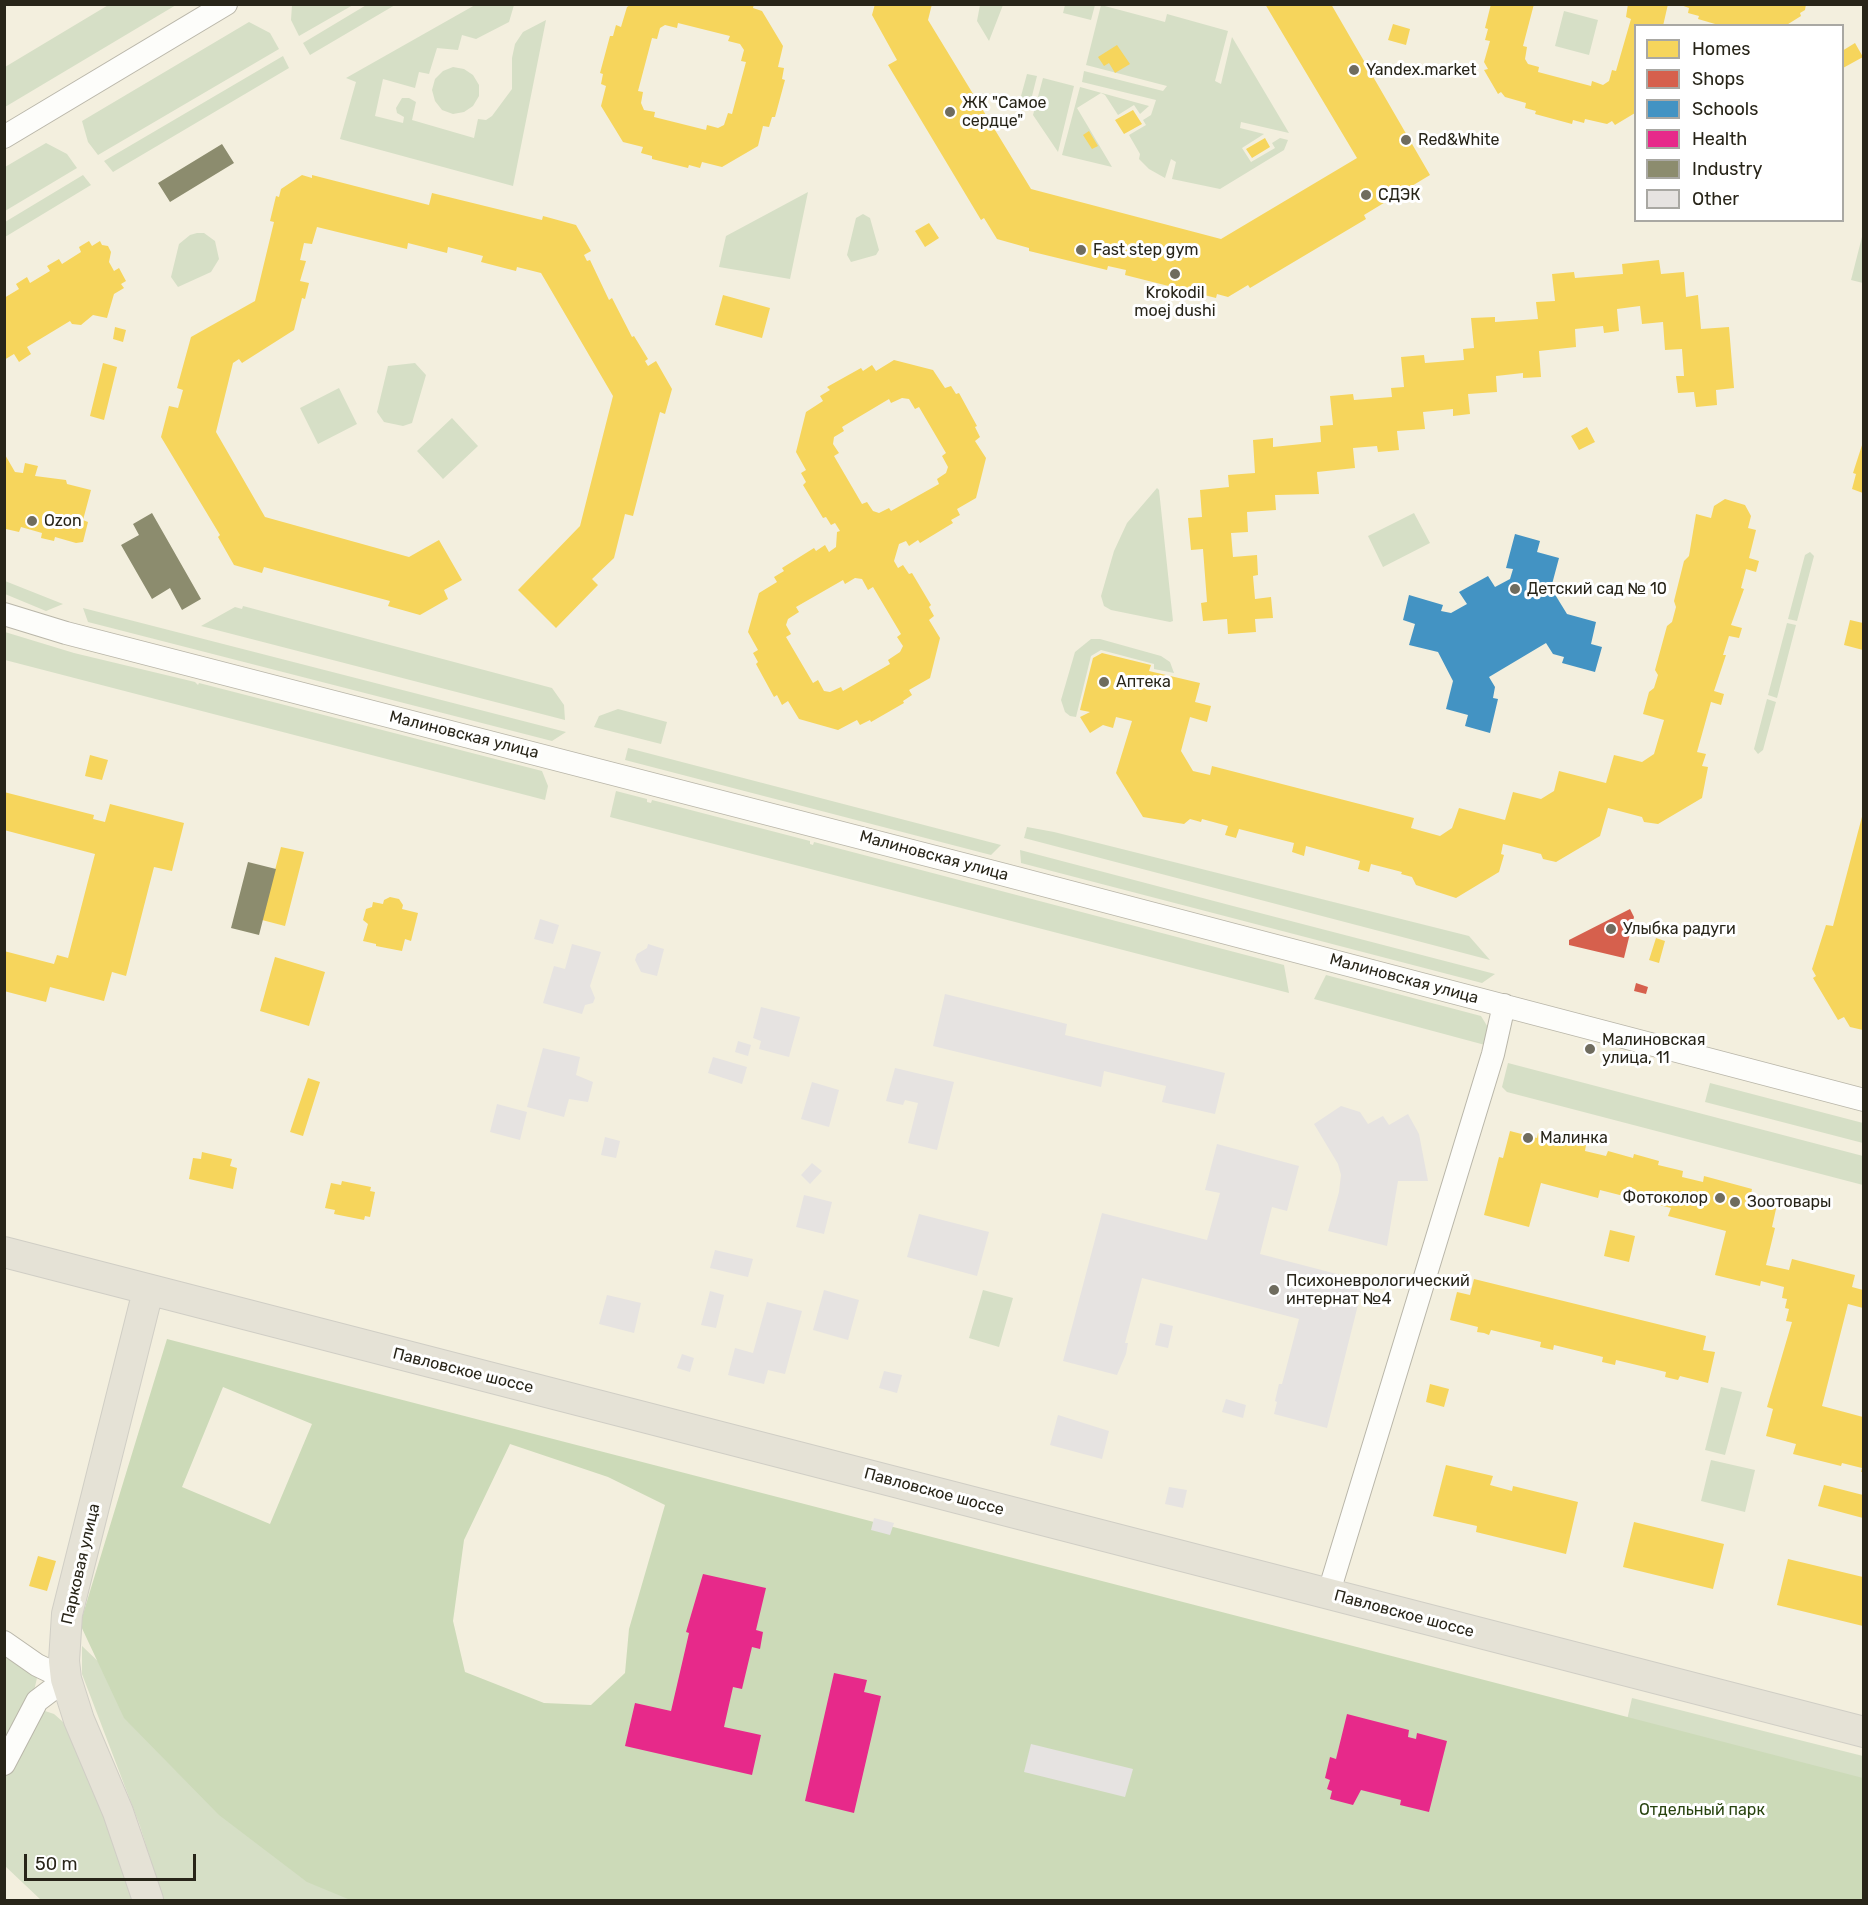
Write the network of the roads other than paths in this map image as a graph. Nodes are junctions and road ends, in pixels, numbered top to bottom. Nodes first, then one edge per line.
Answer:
1 (226, 4) edge
2 (4, 137) edge
3 (4, 614) edge
4 (1504, 1005) junction
5 (1863, 1100) edge
6 (4, 1252) edge
7 (148, 1291) junction
8 (1328, 1594) junction
9 (4, 1642) edge
10 (66, 1679) junction
11 (1863, 1732) edge
12 (4, 1764) edge
13 (148, 1900) edge

1 - 2 street
3 - 4 street, Малиновская улица
4 - 5 street, Малиновская улица
4 - 8 street
6 - 7 main road, Павловское шоссе
7 - 8 main road, Павловское шоссе
7 - 10 main road, Парковая улица
8 - 11 main road, Павловское шоссе
9 - 10 street
10 - 12 street
10 - 13 main road, Парковая улица

